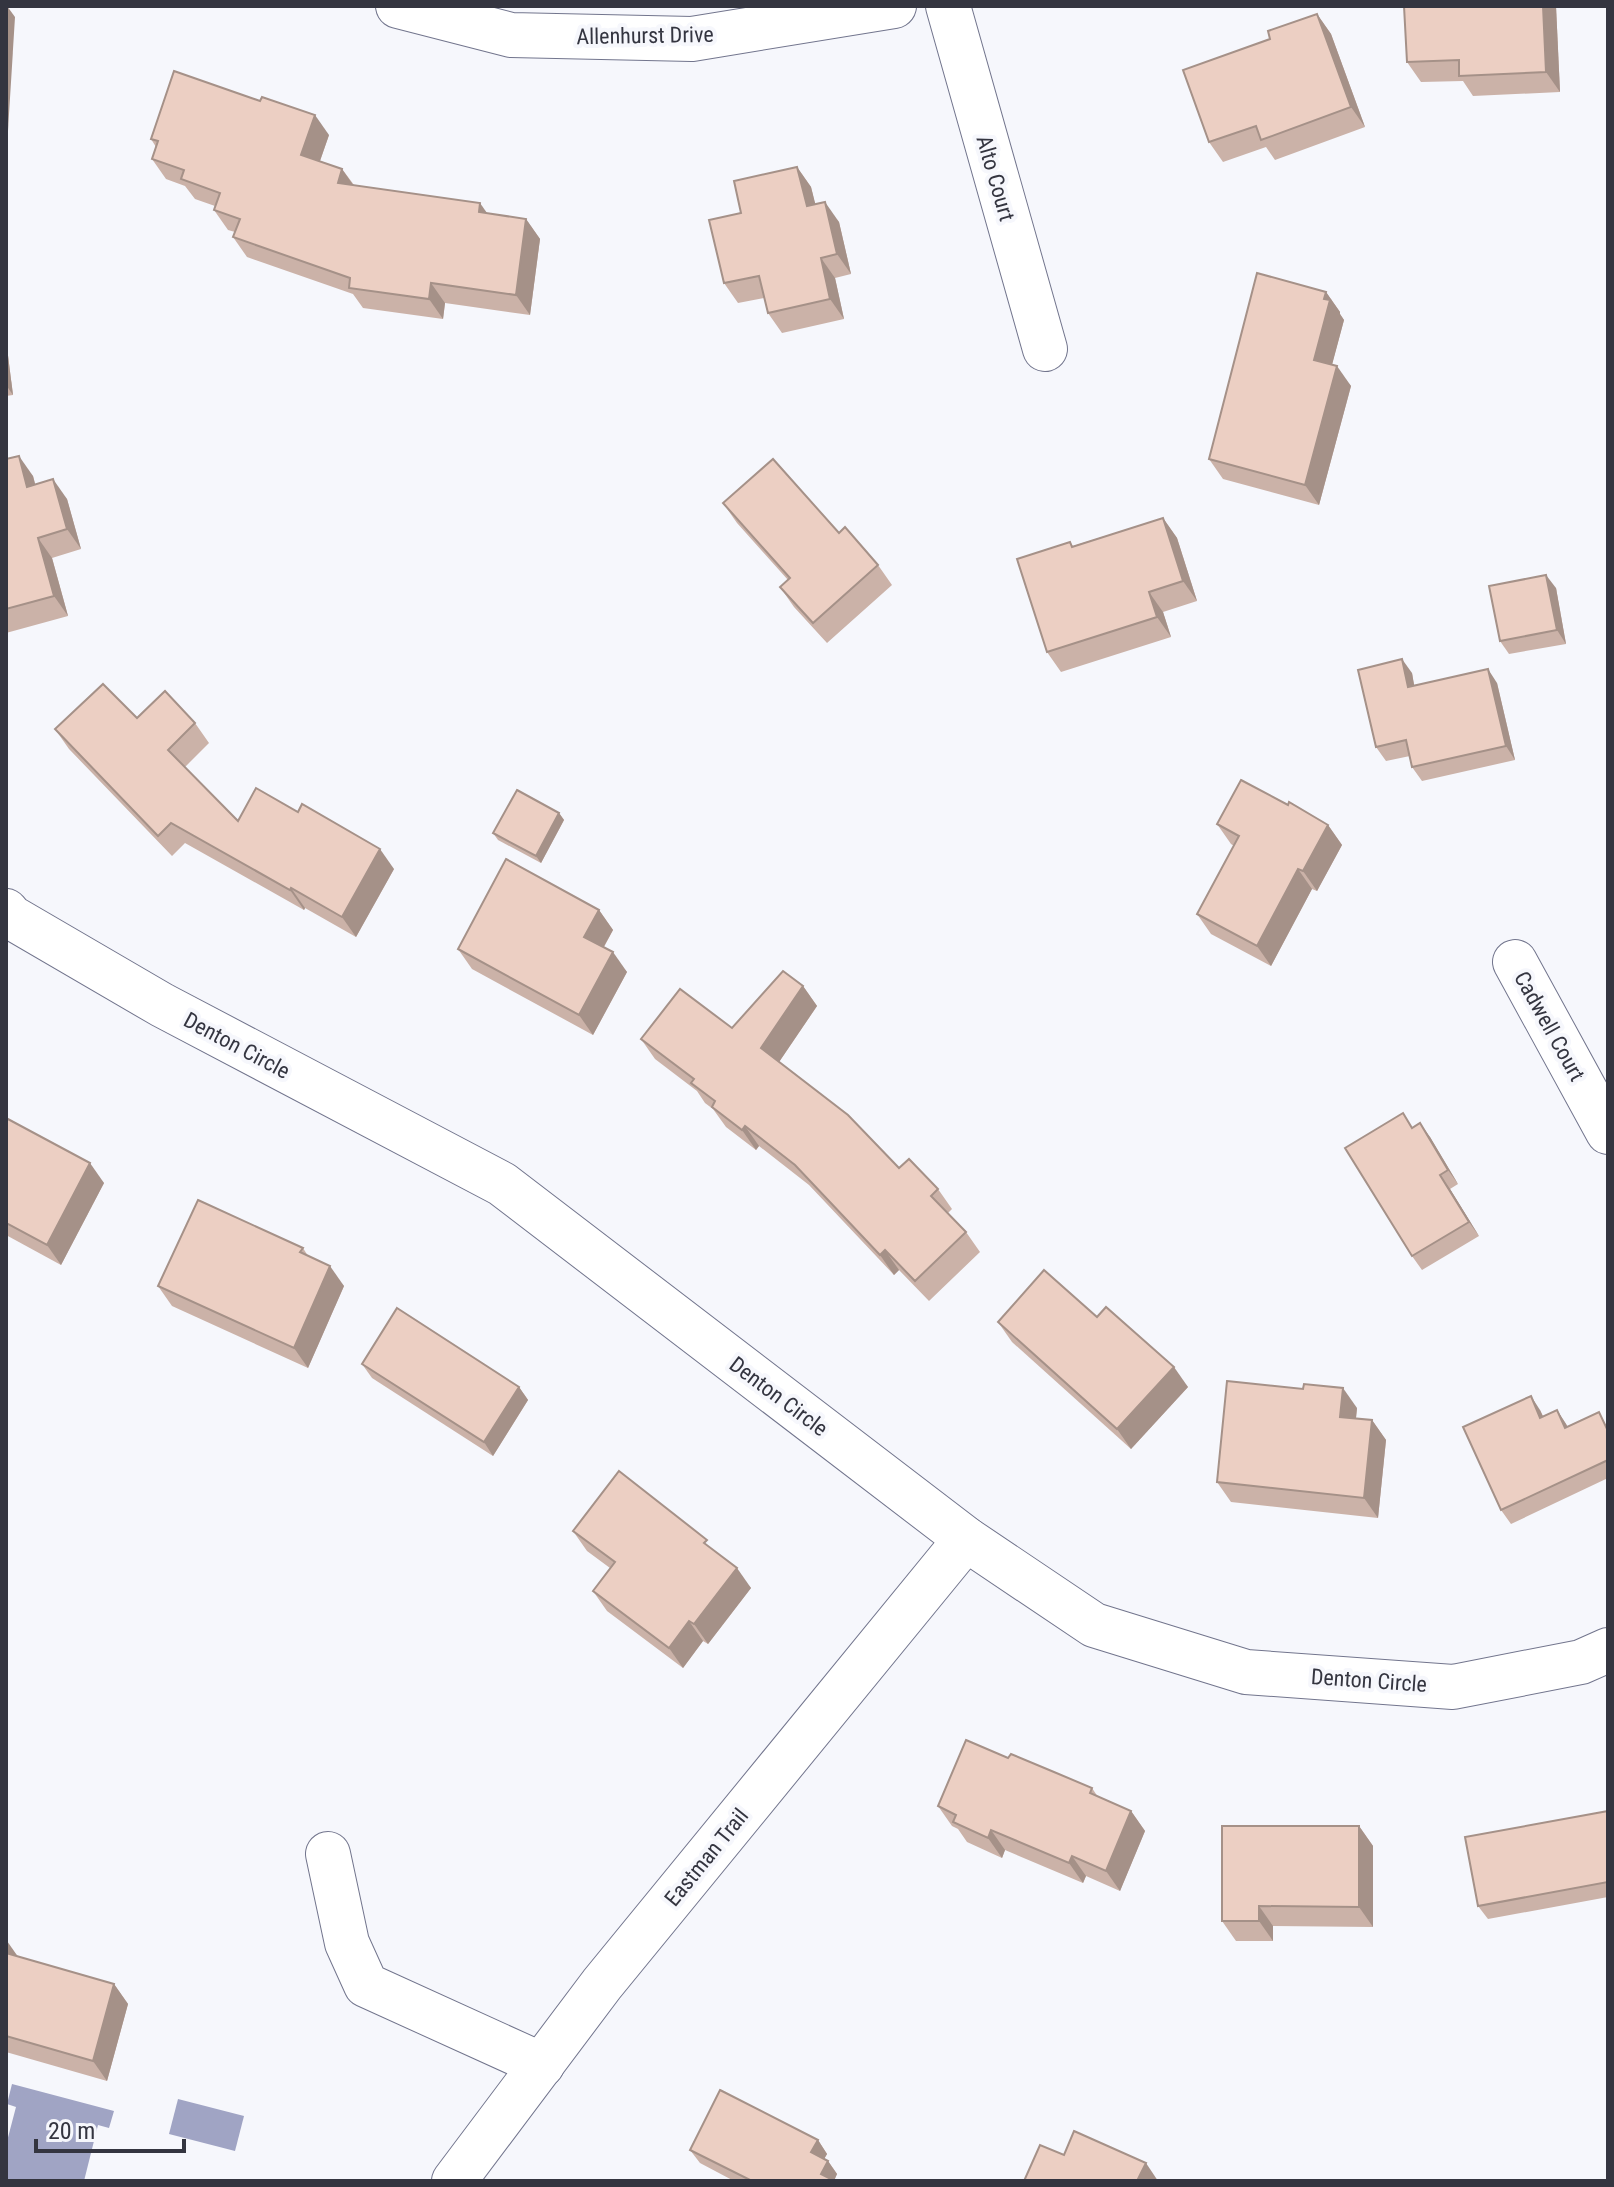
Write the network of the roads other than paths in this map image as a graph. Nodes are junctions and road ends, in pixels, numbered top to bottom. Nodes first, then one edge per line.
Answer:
1 (398, 6) edge
2 (894, 6) edge
3 (948, 6) edge
4 (1045, 349) dead end
5 (6, 911) edge
6 (1515, 962) dead end
7 (1608, 1132) edge
8 (966, 1539) junction
9 (1608, 1650) edge
10 (328, 1854) dead end
11 (542, 2065) junction
12 (454, 2181) edge

1 - 2 street, Allenhurst Drive
3 - 4 street, Alto Court
5 - 8 street, Denton Circle
6 - 7 street, Cadwell Court
8 - 9 street, Denton Circle
8 - 11 street, Eastman Trail
10 - 11 street
11 - 12 street, Eastman Trail

